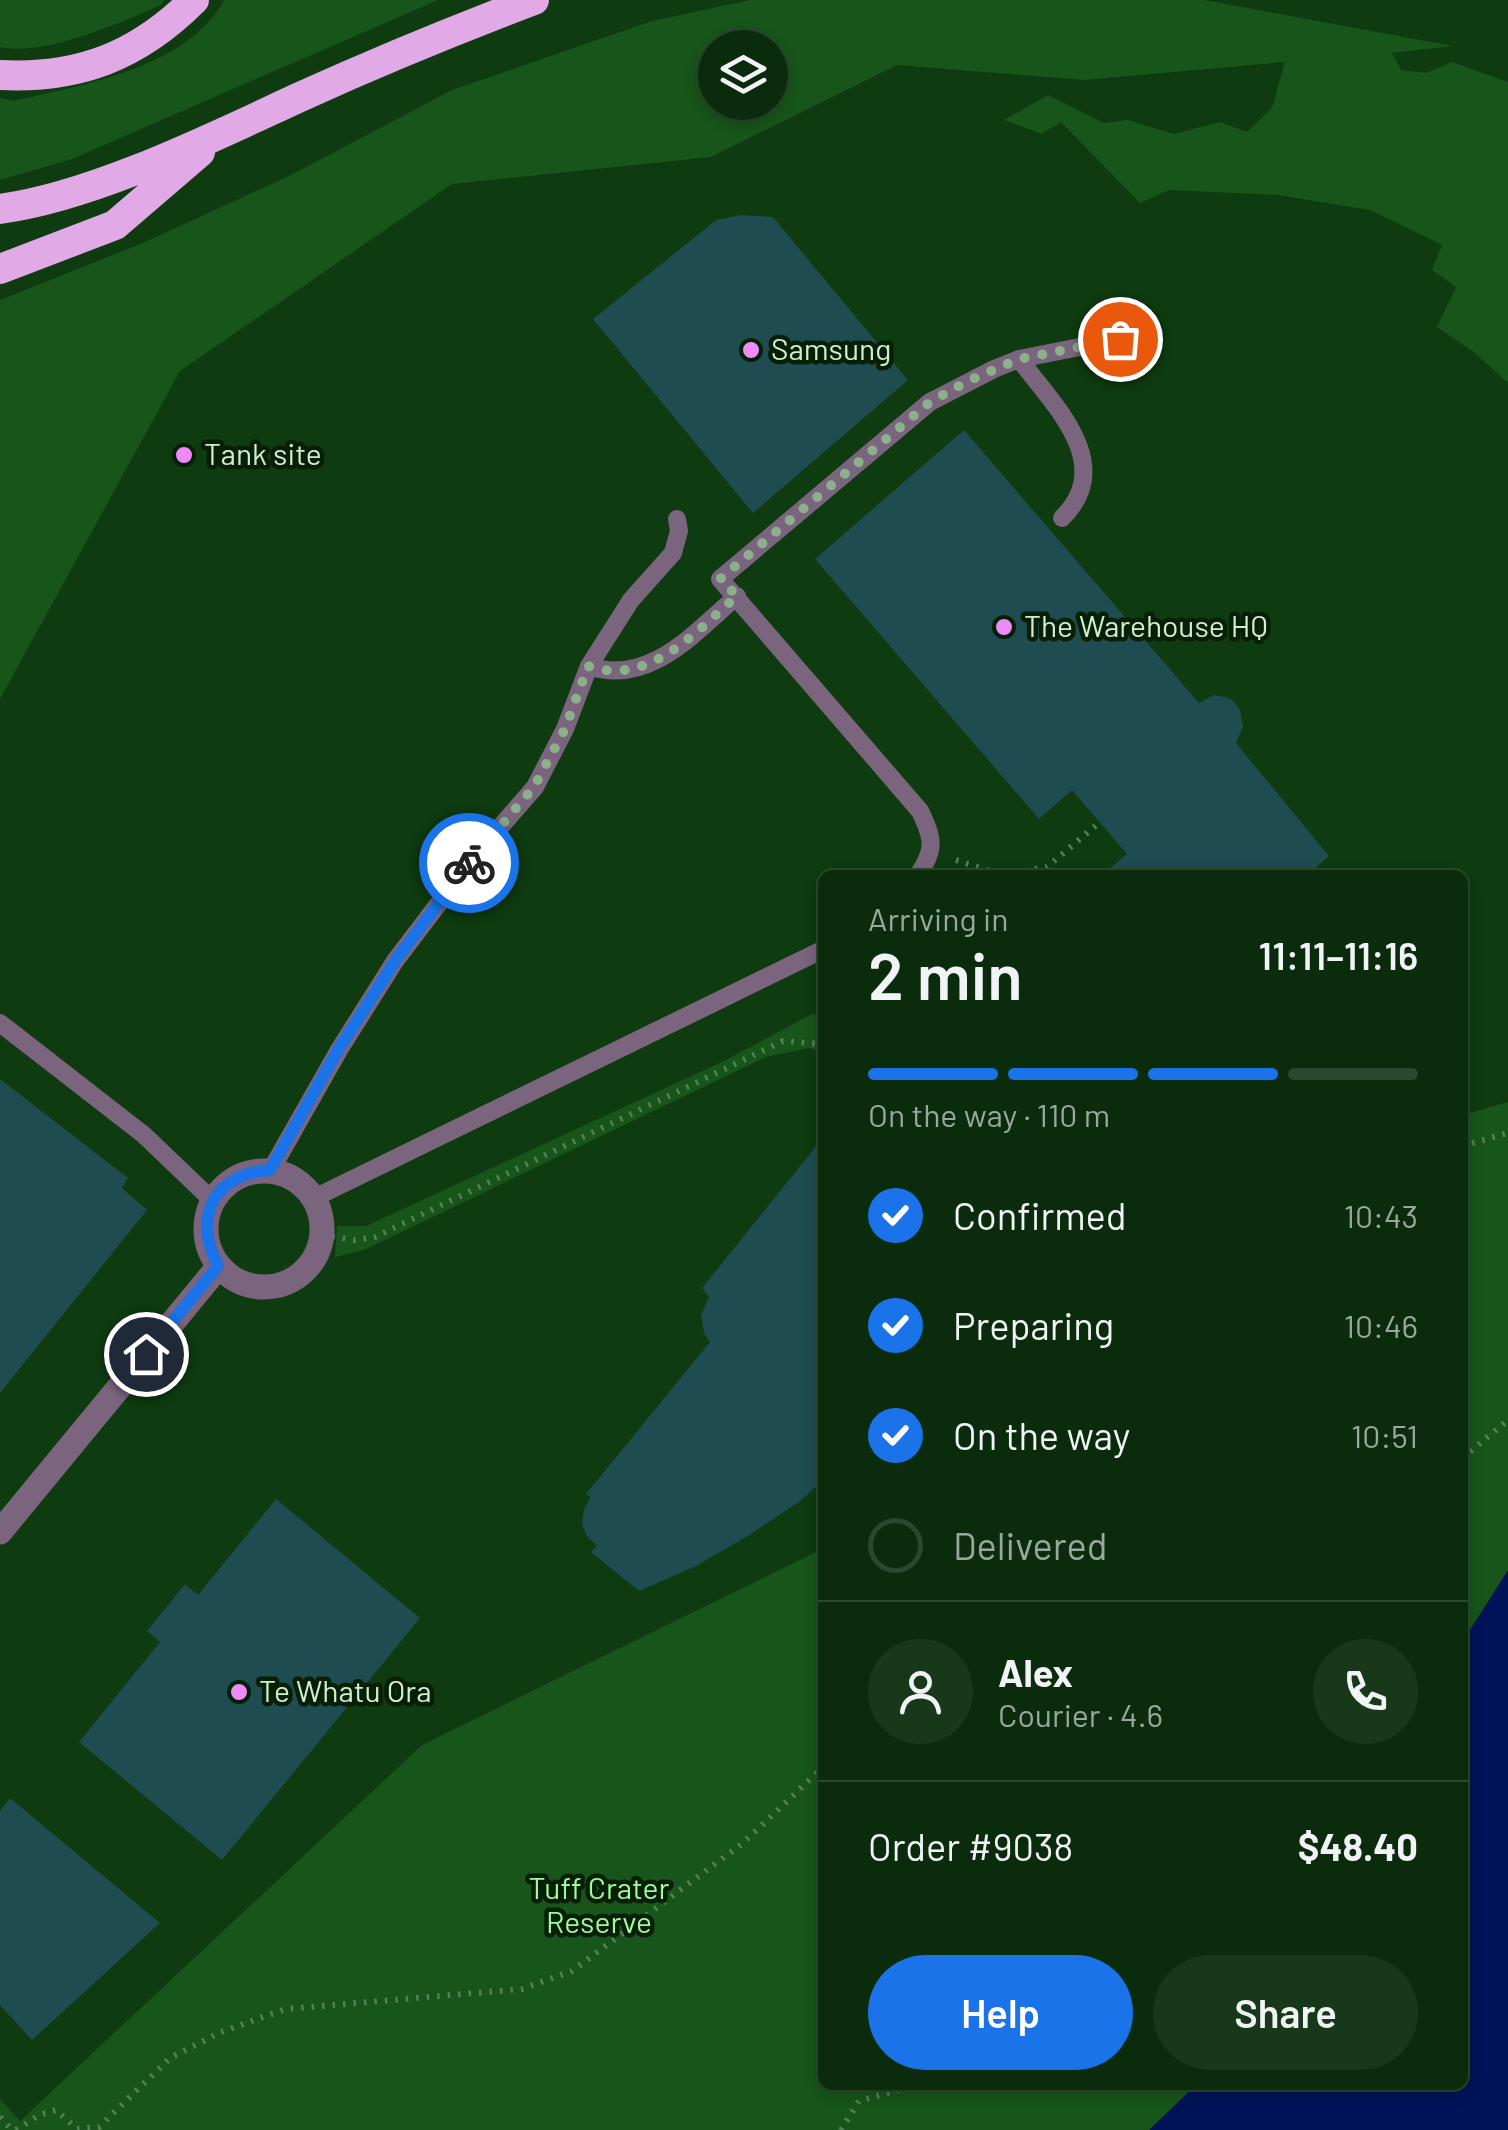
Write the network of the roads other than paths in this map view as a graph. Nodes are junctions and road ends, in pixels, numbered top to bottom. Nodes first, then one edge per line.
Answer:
1 (194, 0) edge
2 (534, 0) edge
3 (0, 75) edge
4 (222, 134) junction
5 (0, 210) edge
6 (0, 269) edge
7 (1120, 339) dead end
8 (1019, 359) junction
9 (1062, 518) dead end
10 (677, 519) dead end
11 (737, 596) junction
12 (588, 666) junction
13 (921, 870) edge
14 (818, 952) edge
15 (0, 1024) edge
16 (270, 1170) junction
17 (314, 1198) junction
18 (214, 1202) junction
19 (218, 1266) junction
20 (0, 1532) edge

1 - 3 highway
2 - 4 highway
4 - 5 highway
4 - 6 highway
7 - 8 lane
8 - 9 lane
8 - 11 lane
10 - 12 lane
11 - 12 lane
11 - 13 lane
12 - 16 lane
14 - 17 lane
15 - 18 lane
16 - 17 street
16 - 18 street
17 - 19 street
18 - 19 street
19 - 20 street

